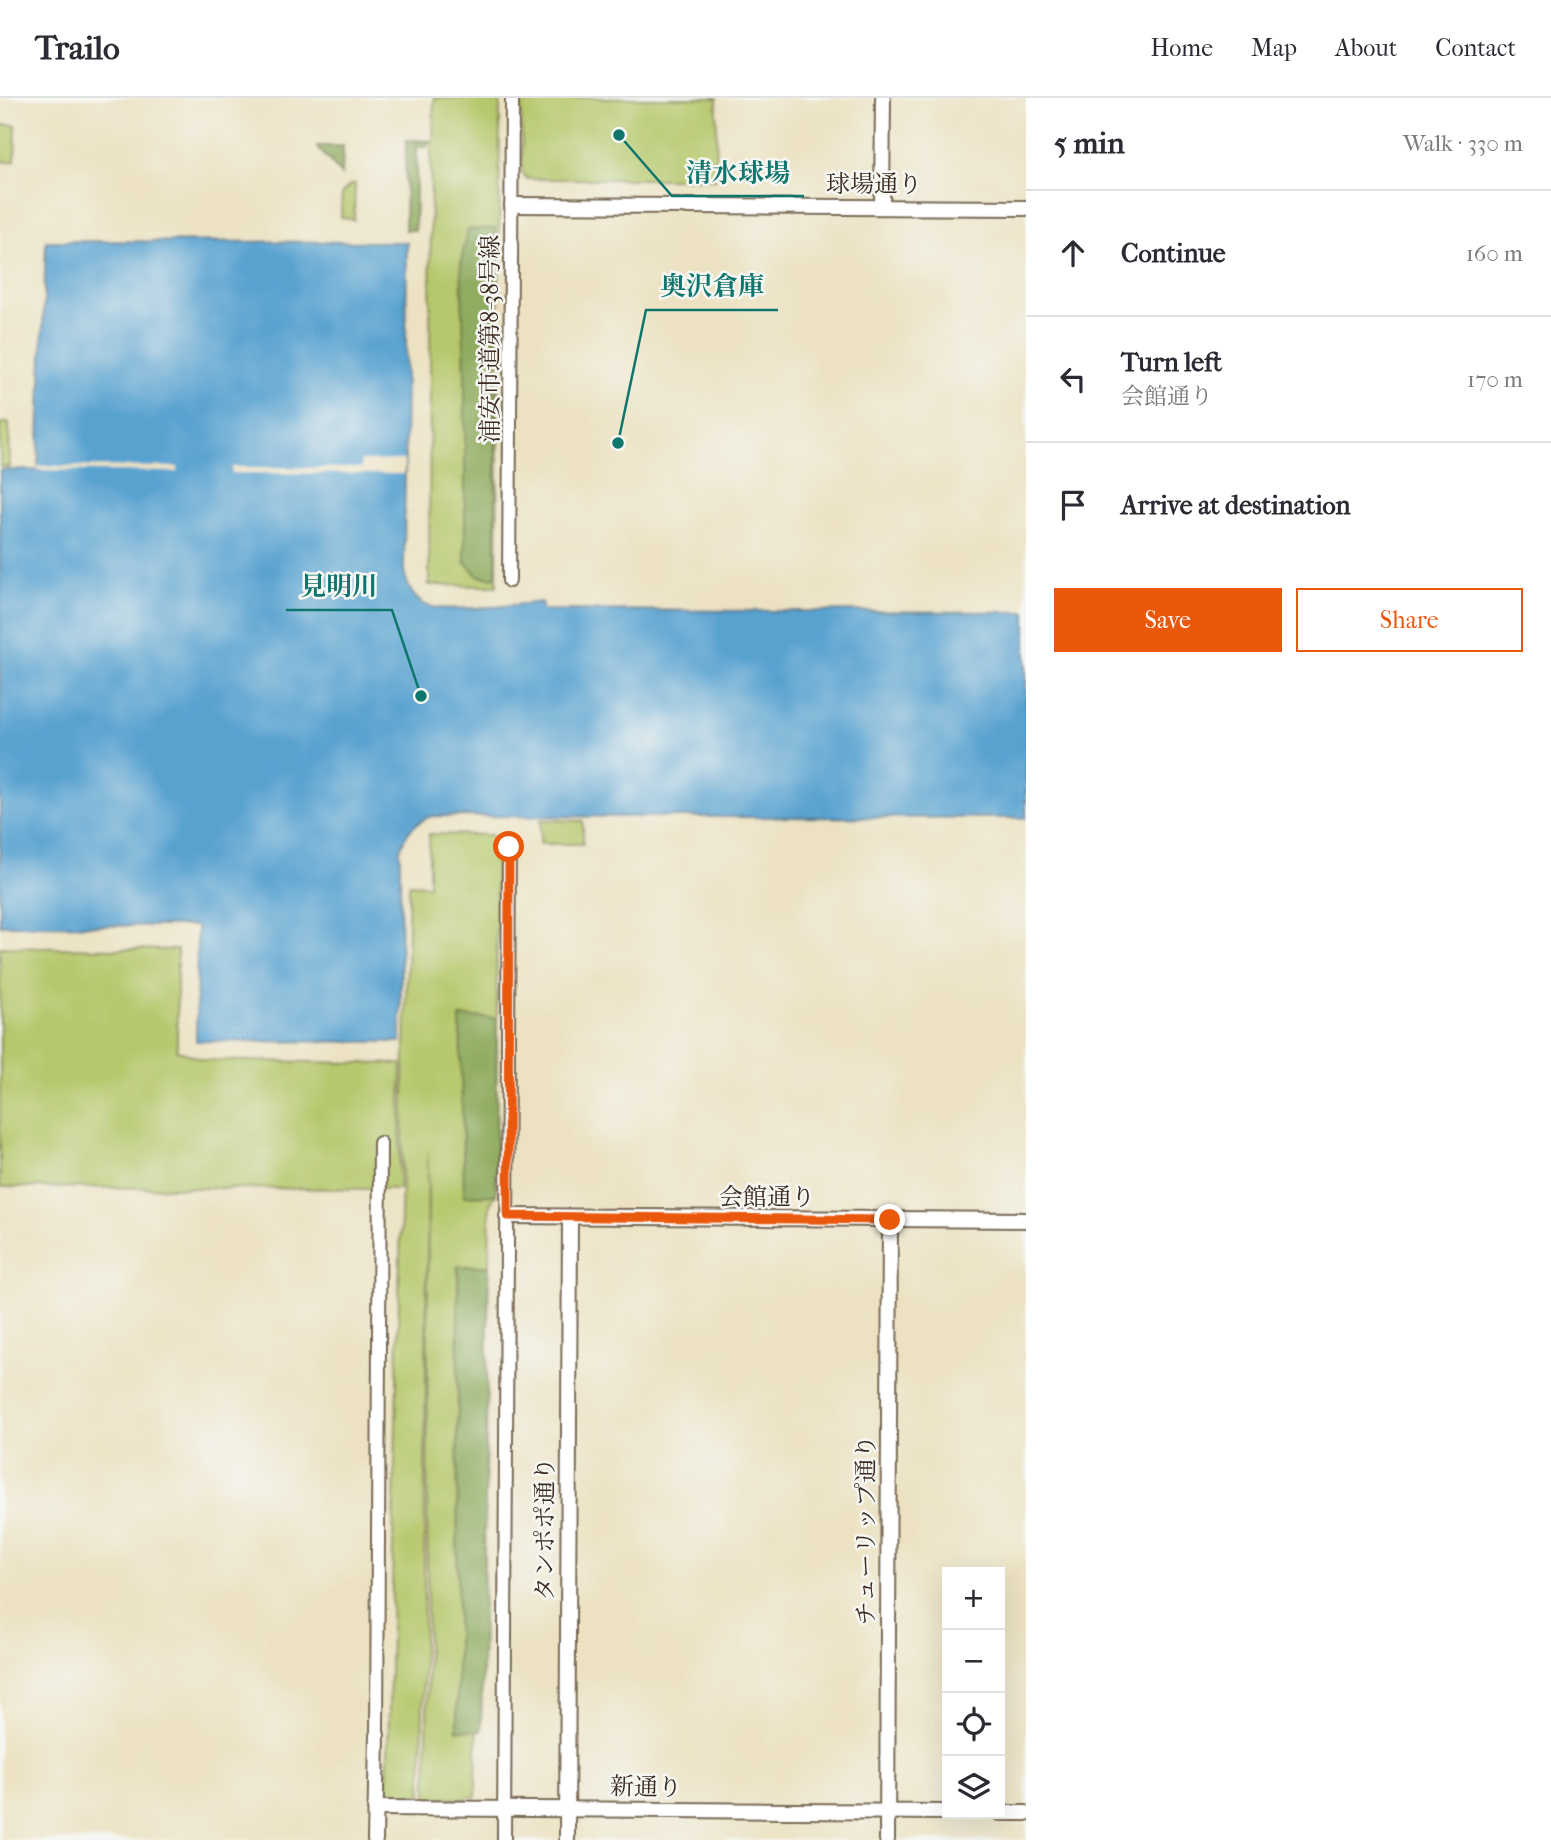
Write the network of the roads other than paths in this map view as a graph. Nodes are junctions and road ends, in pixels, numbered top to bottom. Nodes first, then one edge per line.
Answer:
1 (512, 98) edge
2 (883, 98) edge
3 (512, 205) junction
4 (882, 207) junction
5 (1026, 208) edge
6 (509, 581) dead end
7 (509, 847) dead end
8 (380, 1143) dead end
9 (508, 1216) junction
10 (570, 1218) junction
11 (890, 1220) junction
12 (1026, 1220) edge
13 (377, 1735) joint
14 (375, 1808) junction
15 (567, 1808) junction
16 (504, 1809) junction
17 (887, 1812) junction
18 (942, 1812) edge
19 (1005, 1813) edge
20 (1026, 1813) edge
21 (375, 1840) edge
22 (504, 1840) edge
23 (567, 1840) edge
24 (887, 1840) edge

1 - 3 street, 浦安市道第8-38号線
2 - 4 street
3 - 4 street, 球場通り
3 - 6 street, 浦安市道第8-38号線
4 - 5 street, 球場通り
7 - 9 street
8 - 13 street
9 - 10 street, 会館通り
9 - 16 street
10 - 11 street, 会館通り
10 - 15 street, タンポポ通り
11 - 12 street, 会館通り
11 - 17 street, チューリップ通り
13 - 14 street
14 - 16 street, 新通り
14 - 21 street
15 - 16 street, 新通り
15 - 17 street, 新通り
15 - 23 street, タンポポ通り
16 - 22 street
17 - 18 street, 新通り
17 - 24 street, チューリップ通り
19 - 20 street

